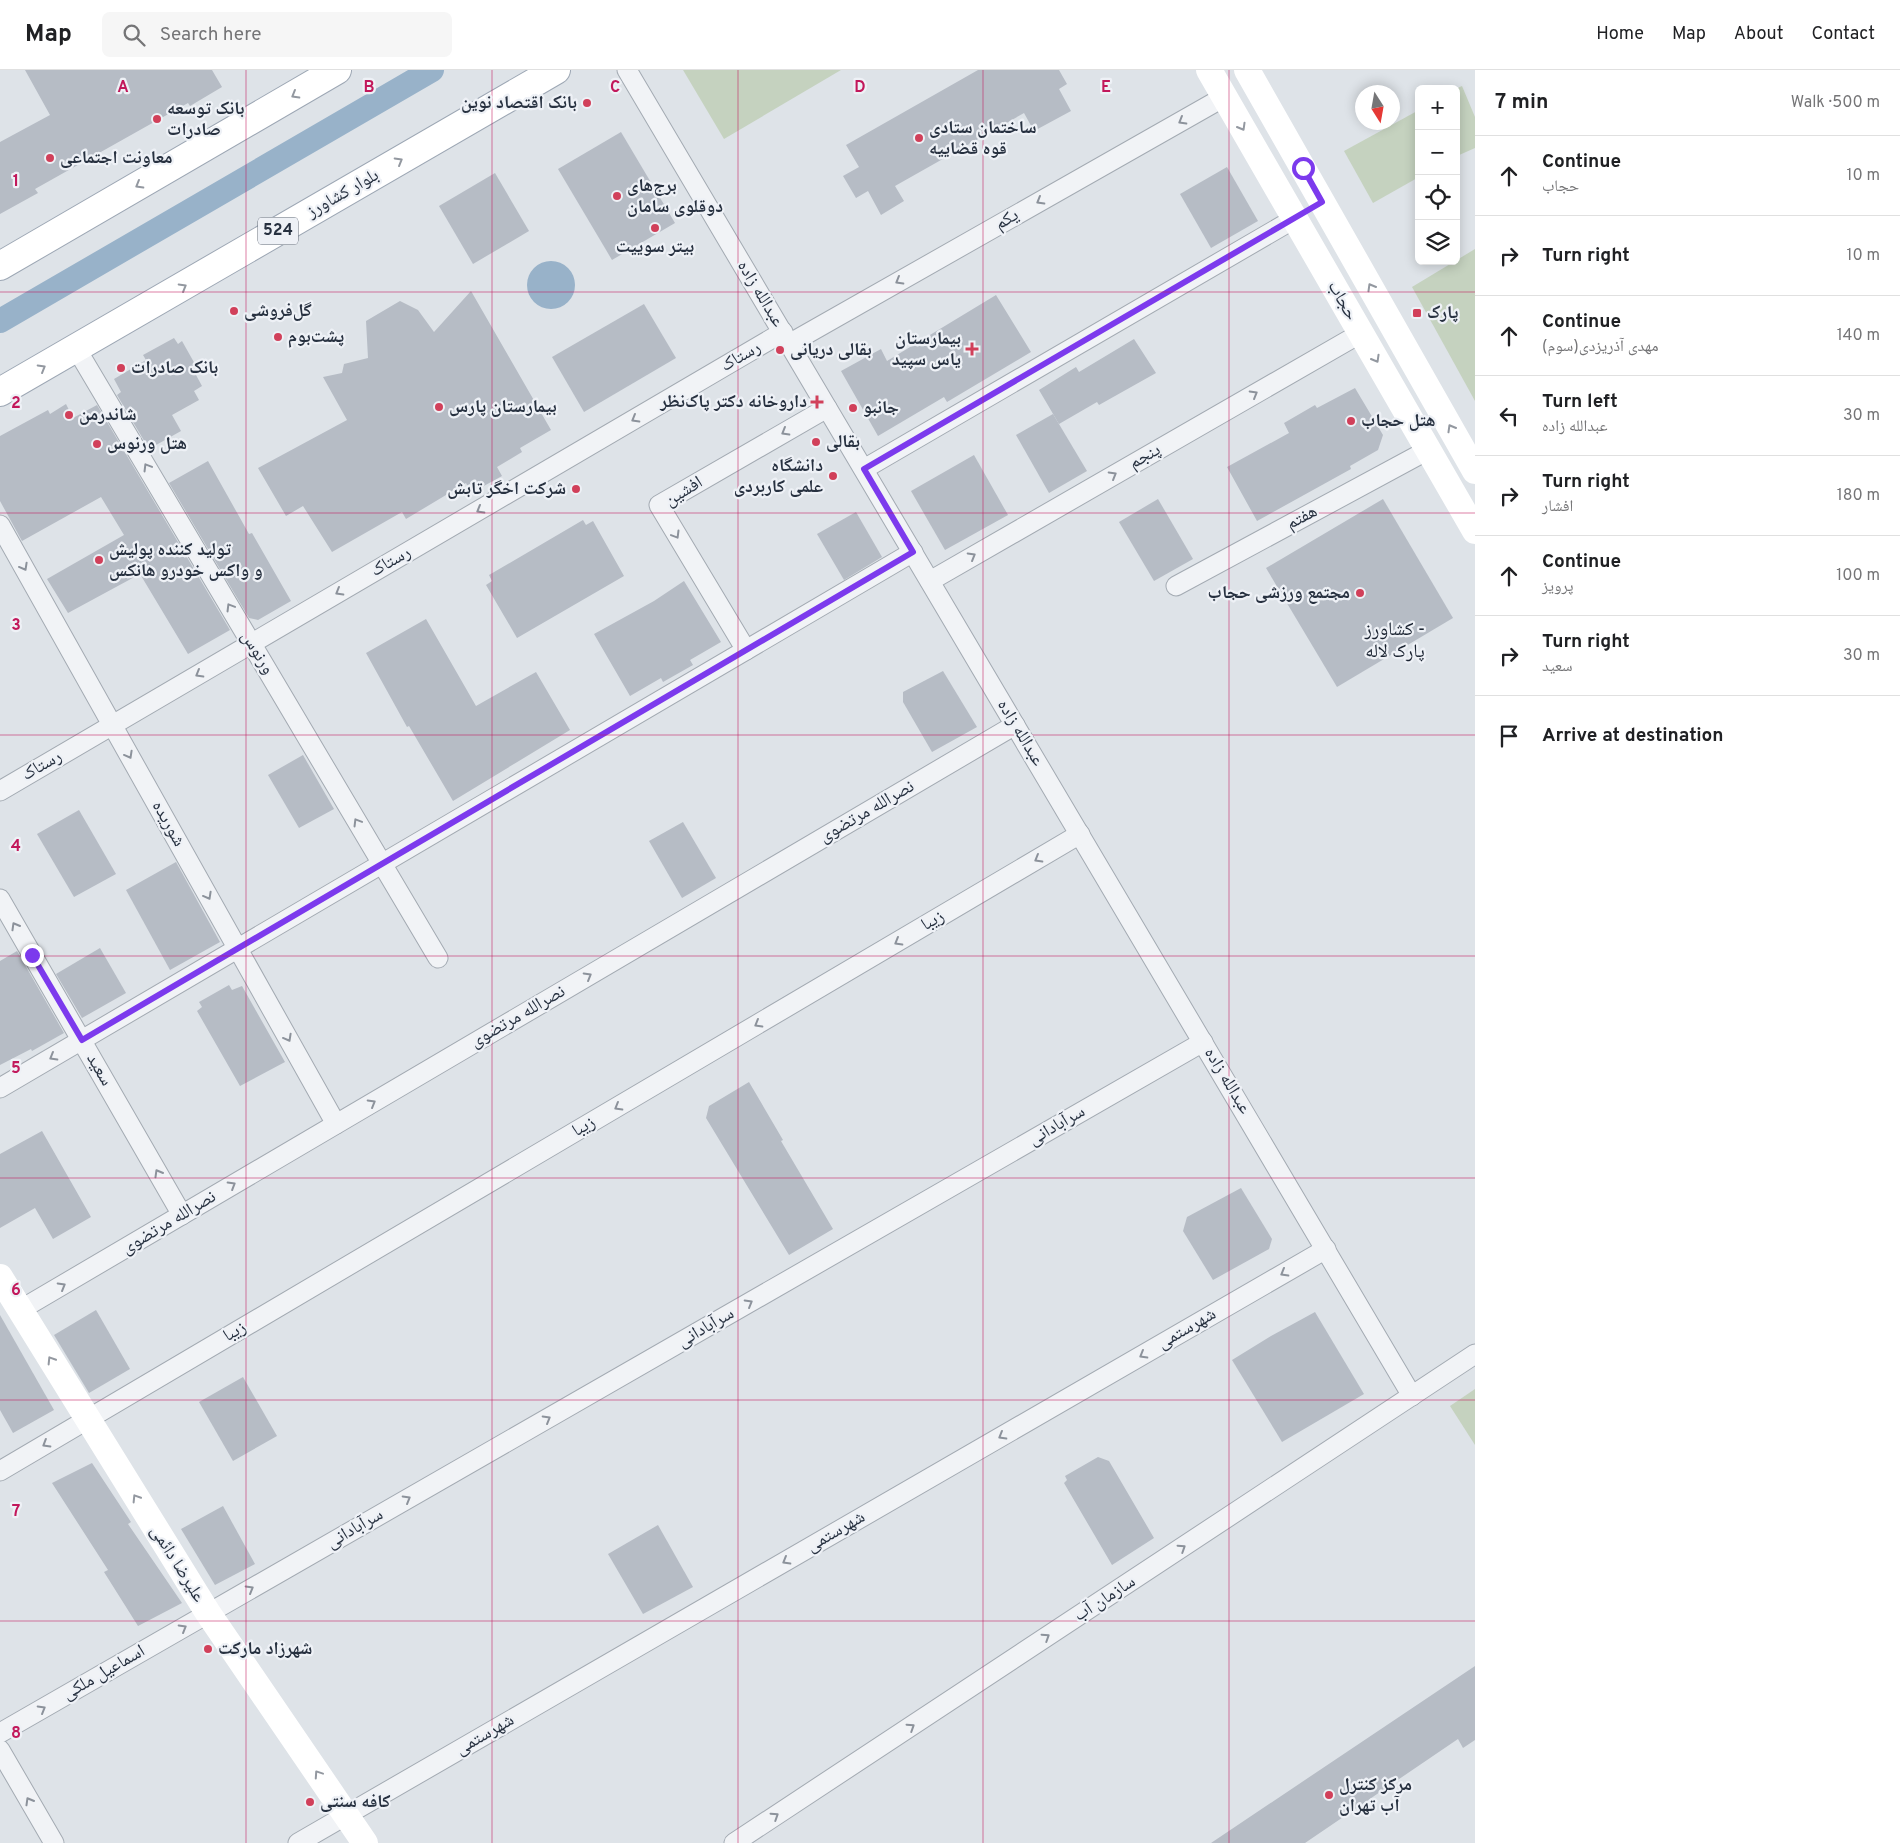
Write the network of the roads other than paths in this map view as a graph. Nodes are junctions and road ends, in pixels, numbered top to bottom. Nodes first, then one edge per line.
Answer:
1 (337, 70) edge
2 (556, 70) edge
3 (627, 70) edge
4 (1209, 70) edge
5 (1250, 75) edge
6 (1224, 97) junction
7 (1322, 202) junction
8 (1294, 219) junction
9 (0, 266) edge
10 (1361, 333) junction
11 (786, 338) junction
12 (76, 348) junction
13 (0, 392) edge
14 (827, 408) junction
15 (1428, 450) junction
16 (864, 469) junction
17 (1475, 471) edge
18 (1471, 515) edge
19 (0, 525) edge
20 (913, 552) junction
21 (930, 581) junction
22 (1176, 586) dead end
23 (251, 644) junction
24 (746, 650) junction
25 (112, 725) junction
26 (1015, 725) junction
27 (0, 791) edge
28 (1080, 834) junction
29 (382, 864) junction
30 (0, 899) edge
31 (238, 949) junction
32 (438, 958) dead end
33 (82, 1040) junction
34 (1203, 1042) junction
35 (0, 1088) edge
36 (336, 1124) junction
37 (182, 1215) junction
38 (1326, 1249) junction
39 (0, 1278) edge
40 (20, 1310) junction
41 (1475, 1354) edge
42 (1412, 1396) junction
43 (88, 1419) junction
44 (0, 1471) edge
45 (208, 1613) junction
46 (0, 1733) edge
47 (0, 1750) edge
48 (346, 1815) junction
49 (54, 1843) edge
50 (298, 1843) edge
51 (365, 1843) edge
52 (734, 1843) edge

1 -> 9 main road
12 -> 2 main road, بلوار کشاورز / 524
3 - 11 street, عبدالله زاده
4 - 6 main road, حجاب
5 - 6 main road
5 - 7 main road, حجاب
6 -> 8 main road, حجاب
6 -> 11 street, یکم
7 - 8 main road
17 -> 7 main road, حجاب
8 - 10 main road, حجاب
8 - 16 street
10 -> 15 main road, حجاب
21 -> 10 street, پنجم
11 - 14 street, عبدالله زاده
11 -> 23 street, رستاک
13 -> 12 main road, بلوار کشاورز / 524
23 -> 12 street, ورنوس
14 - 16 street, عبدالله زاده
14 -> 24 street, افشین
15 - 18 main road, حجاب
15 - 22 street, هفتم
16 - 20 street, عبدالله زاده
19 -> 25 street, شوریده
20 - 21 street, عبدالله زاده
20 - 24 street
21 - 26 street, عبدالله زاده
23 -> 25 street, رستاک
29 -> 23 street, ورنوس
24 - 29 street
25 - 27 street, رستاک
25 -> 31 street, شوریده
26 - 28 street, عبدالله زاده
36 -> 26 street, نصرالله مرتضوی
28 - 34 street, عبدالله زاده
28 -> 43 street, زیبا
29 - 31 street
29 - 32 street, ورنوس
33 -> 30 street, سعید
31 - 33 street
31 -> 36 street, شوریده
33 -> 35 street
37 -> 33 street, سعید
34 - 38 street, عبدالله زاده
45 -> 34 street, سرآبادانی
37 -> 36 street, نصرالله مرتضوی
40 -> 37 street, نصرالله مرتضوی
38 - 42 street, عبدالله زاده
38 -> 48 street, شهرستمی
39 - 40 main road, علیرضا دائمی
43 -> 40 main road, علیرضا دائمی
41 - 42 street, سازمان آب
52 -> 42 street, سازمان آب
43 -> 44 street, زیبا
45 -> 43 main road, علیرضا دائمی
46 -> 45 street, اسماعیل ملکی
48 -> 45 main road, علیرضا دائمی
49 -> 47 street
48 - 50 street, شهرستمی
48 - 51 main road, علیرضا دائمی

